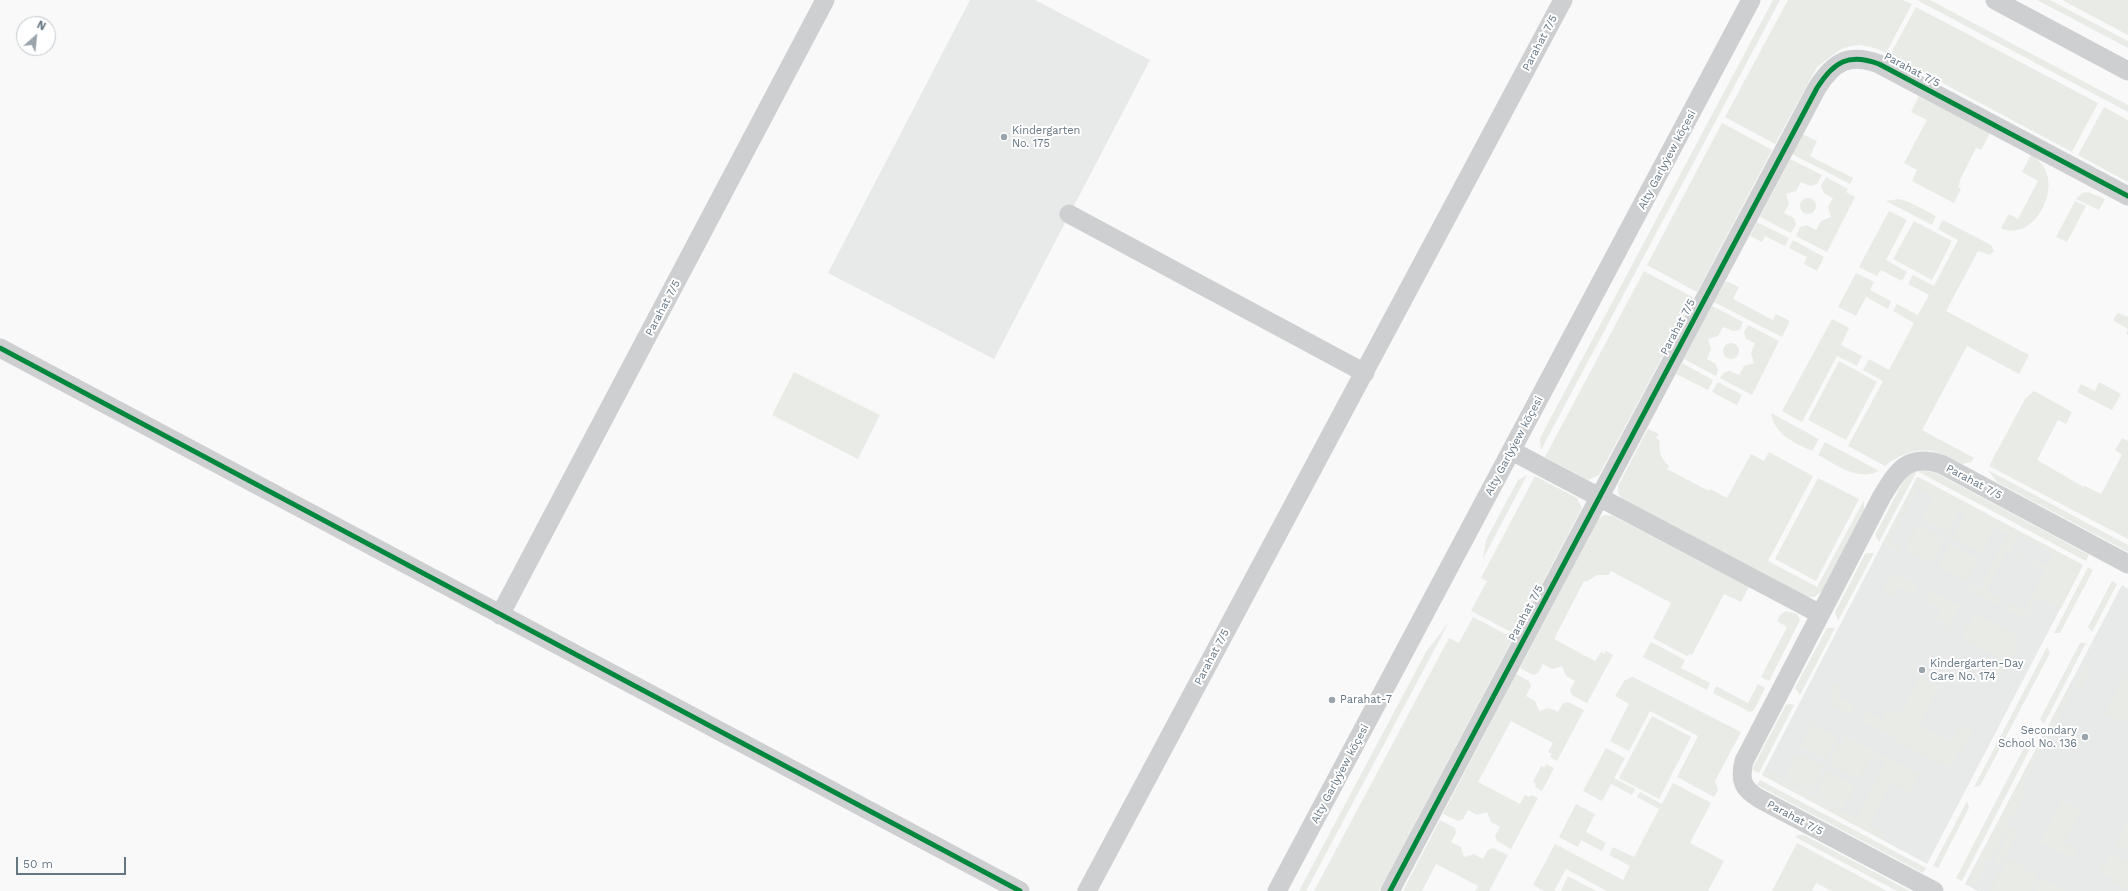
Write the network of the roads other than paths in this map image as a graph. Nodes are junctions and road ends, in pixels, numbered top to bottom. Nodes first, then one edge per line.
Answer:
1 (825, 0) edge
2 (1563, 0) edge
3 (1751, 0) edge
4 (1995, 0) edge
5 (2128, 71) edge
6 (2128, 196) edge
7 (1069, 214) dead end
8 (0, 348) edge
9 (1365, 373) junction
10 (1512, 451) junction
11 (1599, 497) junction
12 (2128, 564) edge
13 (1820, 614) junction
14 (500, 615) junction
15 (1020, 891) edge
16 (1087, 891) edge
17 (1277, 891) edge
18 (1390, 891) edge
19 (1934, 891) edge

1 - 14 street, Parahat 7/5
2 - 9 street, Parahat 7/5
3 - 10 street, Alty Garlyýew köçesi
4 - 5 street
6 - 11 street, Parahat 7/5
7 - 9 street
8 - 14 street
9 - 16 street, Parahat 7/5
10 - 11 street
10 - 17 street, Alty Garlyýew köçesi
11 - 13 street
11 - 18 street, Parahat 7/5
12 - 13 street, Parahat 7/5
13 - 19 street, Parahat 7/5
14 - 15 street

